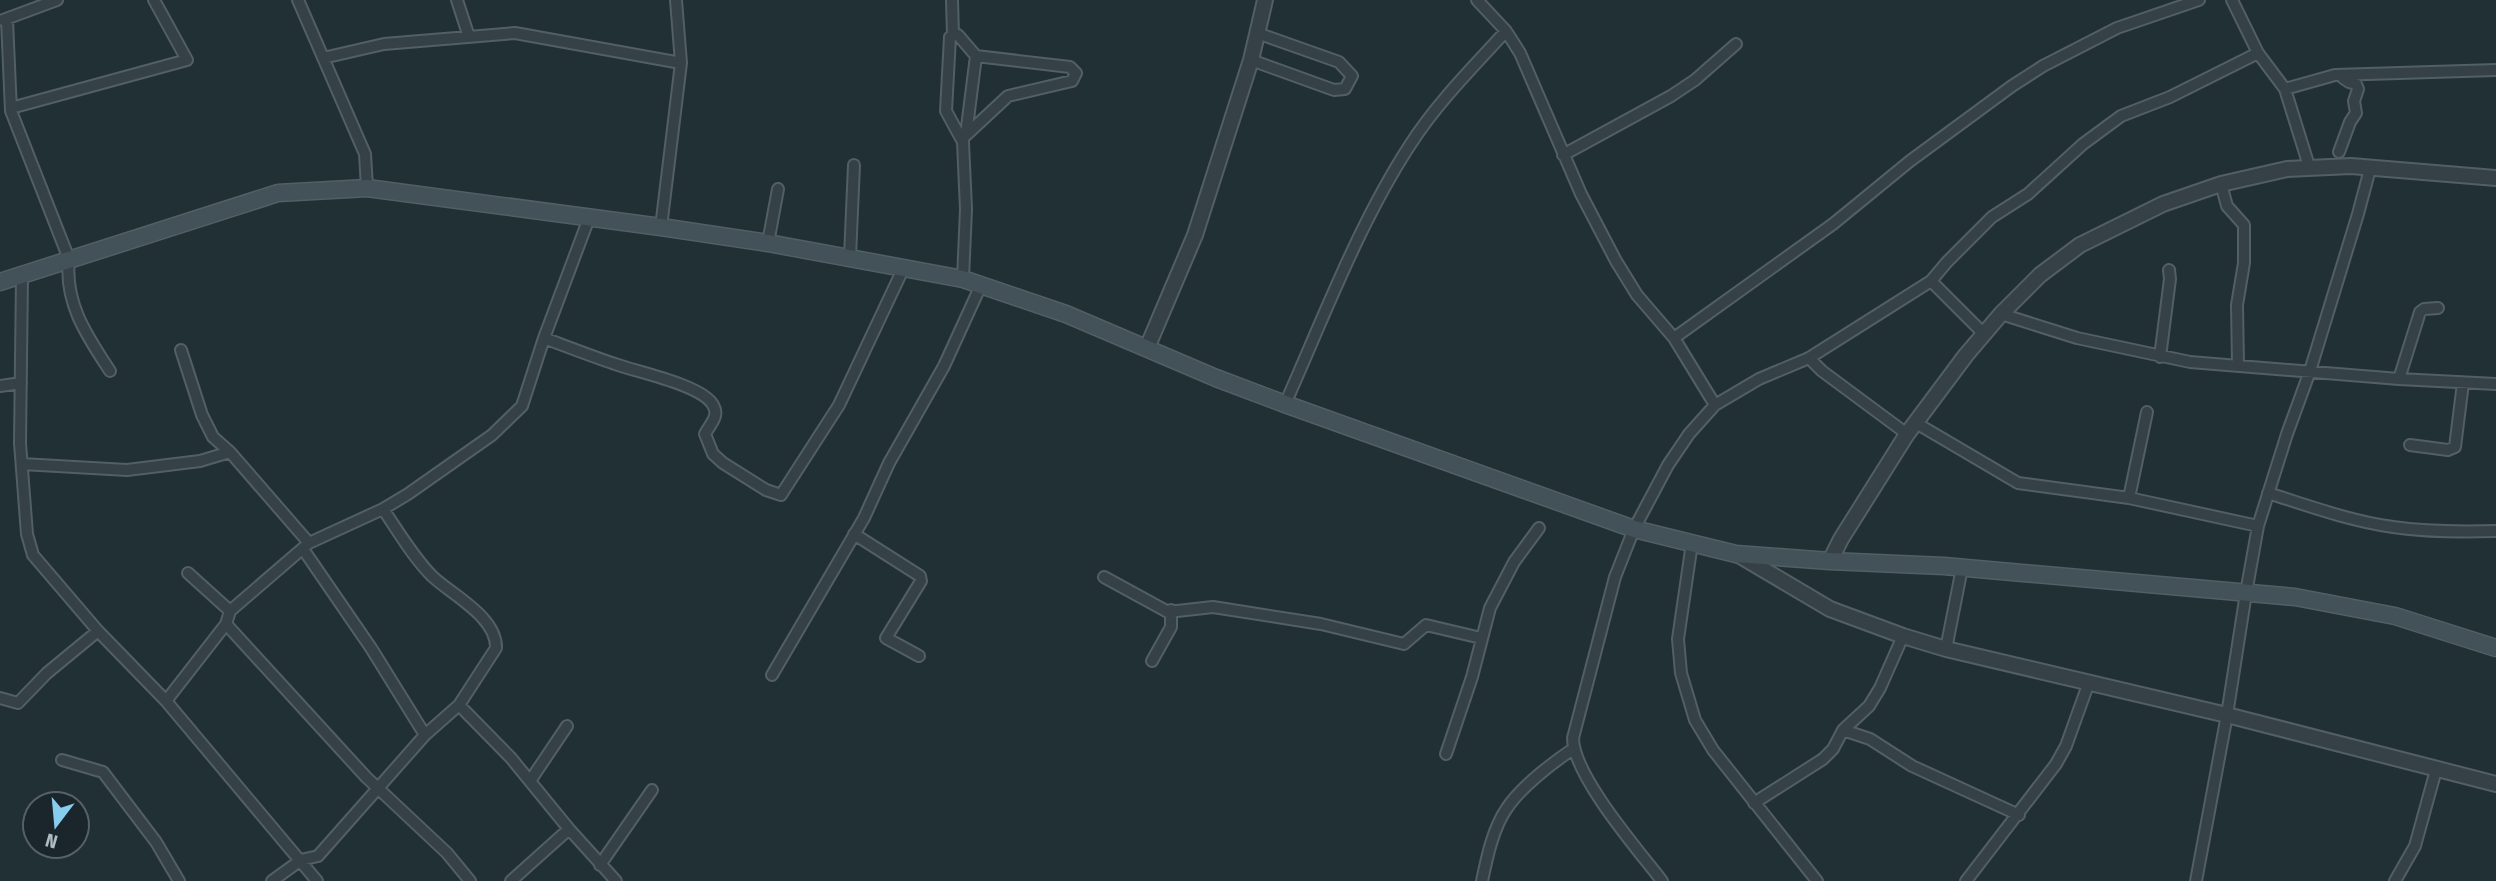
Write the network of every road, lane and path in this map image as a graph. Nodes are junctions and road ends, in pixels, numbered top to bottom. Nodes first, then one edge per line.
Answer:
1 (57, 0) edge
2 (154, 0) edge
3 (298, 0) edge
4 (457, 0) edge
5 (676, 0) edge
6 (952, 0) edge
7 (1265, 0) edge
8 (1477, 0) edge
9 (2199, 0) edge
10 (2232, 0) edge
11 (3, 20) edge
12 (1506, 31) junction
13 (1257, 33) junction
14 (953, 35) junction
15 (469, 37) junction
16 (1736, 44) dead end
17 (2258, 53) junction
18 (976, 56) junction
19 (323, 58) junction
20 (1251, 60) junction
21 (681, 63) junction
22 (2496, 70) edge
23 (2341, 76) junction
24 (2284, 89) junction
25 (11, 110) junction
26 (0, 117) edge
27 (964, 138) junction
28 (2339, 152) dead end
29 (1563, 155) junction
30 (854, 165) dead end
31 (2309, 166) junction
32 (2370, 169) junction
33 (2496, 178) edge
34 (2221, 184) junction
35 (367, 188) junction
36 (778, 189) dead end
37 (589, 218) junction
38 (661, 227) junction
39 (768, 243) junction
40 (850, 257) junction
41 (69, 259) junction
42 (904, 267) junction
43 (2169, 270) dead end
44 (22, 277) junction
45 (963, 279) junction
46 (1931, 281) junction
47 (0, 282) edge
48 (981, 285) junction
49 (2438, 308) dead end
50 (2001, 314) junction
51 (1984, 334) junction
52 (544, 338) junction
53 (1674, 338) junction
54 (1147, 348) junction
55 (181, 350) dead end
56 (2160, 357) junction
57 (1810, 358) junction
58 (2238, 365) junction
59 (110, 371) dead end
60 (2310, 371) junction
61 (2399, 379) junction
62 (20, 383) junction
63 (2463, 383) junction
64 (2496, 384) edge
65 (0, 386) edge
66 (1285, 404) junction
67 (1715, 404) junction
68 (2147, 412) dead end
69 (1912, 429) junction
70 (2410, 445) dead end
71 (230, 452) junction
72 (22, 464) junction
73 (2268, 493) junction
74 (2129, 498) junction
75 (383, 509) junction
76 (2258, 526) junction
77 (1539, 528) dead end
78 (1634, 529) junction
79 (2496, 531) edge
80 (854, 534) junction
81 (1692, 543) junction
82 (306, 546) junction
83 (1736, 554) junction
84 (1830, 561) junction
85 (1962, 568) junction
86 (188, 573) dead end
87 (1104, 577) dead end
88 (2246, 593) junction
89 (1171, 610) junction
90 (230, 611) junction
91 (226, 624) junction
92 (98, 631) junction
93 (1903, 636) junction
94 (1481, 638) junction
95 (2496, 648) edge
96 (1946, 649) junction
97 (919, 656) dead end
98 (1152, 662) dead end
99 (772, 675) dead end
100 (2089, 682) junction
101 (0, 698) edge
102 (166, 701) junction
103 (459, 705) junction
104 (2227, 715) junction
105 (567, 726) dead end
106 (1843, 730) junction
107 (425, 735) junction
108 (1573, 749) junction
109 (1446, 754) dead end
110 (62, 760) dead end
111 (2436, 770) junction
112 (530, 781) junction
113 (2496, 784) edge
114 (379, 789) junction
115 (652, 790) dead end
116 (1754, 803) junction
117 (2018, 815) junction
118 (569, 829) junction
119 (300, 860) junction
120 (600, 865) junction
121 (1967, 880) edge
122 (179, 881) edge
123 (272, 881) edge
124 (317, 881) edge
125 (470, 881) edge
126 (511, 881) edge
127 (616, 881) edge
128 (1482, 881) edge
129 (1662, 881) edge
130 (1817, 881) edge
131 (2196, 881) edge
132 (2395, 881) edge

1 - 11 street
2 - 25 street
3 - 19 street
4 - 15 street
5 - 21 street
6 - 14 street
7 - 13 street
8 - 12 street
9 - 53 street
10 - 17 street
11 - 25 street
12 - 29 street
12 - 66 street
13 - 20 street
13 - 20 street
14 - 18 street
14 - 27 street
15 - 19 street
15 - 21 street
16 - 29 street
17 - 24 street
17 - 46 street
18 - 27 street
18 - 27 street
19 - 35 street
20 - 54 street
21 - 38 street
22 - 23 street
23 - 24 street
23 - 28 street
24 - 31 street
25 - 26 street
25 - 41 street
27 - 45 street
29 - 53 street
30 - 40 street
31 - 32 street
31 - 34 street
32 - 33 street
32 - 60 street
34 - 50 street
34 - 58 street
35 - 37 main road
35 - 41 main road
36 - 39 street
37 - 38 main road
37 - 52 street
38 - 39 main road
39 - 40 main road
40 - 42 main road
41 - 44 main road
41 - 59 street
42 - 45 main road
42 - 52 street
43 - 56 street
44 - 47 main road
44 - 62 street
45 - 48 main road
46 - 51 street
46 - 57 street
48 - 54 main road
48 - 80 street
49 - 61 street
50 - 51 street
50 - 56 street
51 - 69 street
52 - 75 street
53 - 67 street
54 - 66 main road
55 - 71 street
56 - 58 street
57 - 67 street
57 - 69 street
58 - 60 street
60 - 61 street
60 - 73 street
61 - 63 street
62 - 65 street
62 - 72 street
63 - 64 street
63 - 70 street
66 - 78 main road
67 - 78 street
68 - 74 street
69 - 74 street
69 - 84 street
71 - 72 street
71 - 82 street
72 - 92 street
73 - 76 street
73 - 79 street
74 - 76 street
75 - 82 street
75 - 103 street
76 - 88 street
77 - 94 street
78 - 81 main road
78 - 108 street
80 - 97 street
80 - 99 street
81 - 83 main road
81 - 116 street
82 - 90 street
82 - 107 street
83 - 84 main road
83 - 93 street
84 - 85 main road
85 - 88 main road
85 - 96 street
86 - 90 street
87 - 89 street
88 - 95 main road
88 - 104 street
89 - 94 street
89 - 98 street
90 - 91 street
91 - 102 street
91 - 114 street
92 - 101 street
92 - 102 street
93 - 96 street
93 - 106 street
94 - 109 street
96 - 100 street
100 - 104 street
100 - 117 street
102 - 119 street
103 - 107 street
103 - 112 street
104 - 111 street
104 - 131 street
105 - 112 street
106 - 116 street
106 - 117 street
107 - 114 street
108 - 128 street
108 - 129 street
110 - 122 street
111 - 113 street
111 - 132 street
112 - 118 street
114 - 119 street
114 - 125 street
115 - 120 street
116 - 130 street
117 - 121 street
118 - 120 street
118 - 126 street
119 - 123 street
119 - 124 street
120 - 127 street

